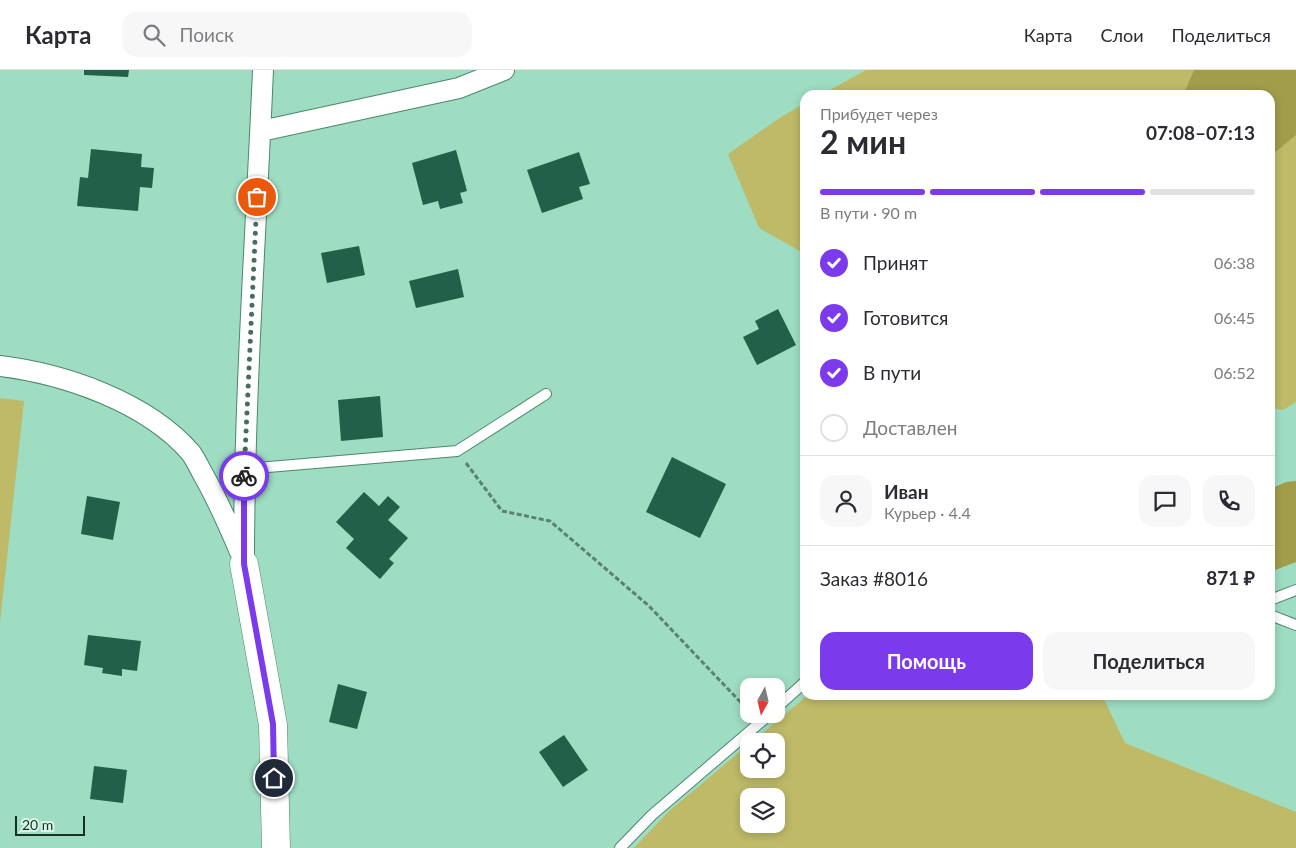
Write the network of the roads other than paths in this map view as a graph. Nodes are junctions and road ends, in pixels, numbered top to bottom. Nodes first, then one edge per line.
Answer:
1 (263, 70) edge
2 (504, 70) edge
3 (261, 131) junction
4 (0, 366) edge
5 (546, 394) dead end
6 (244, 469) junction
7 (244, 564) junction
8 (1296, 590) edge
9 (1275, 598) edge
10 (1275, 617) edge
11 (1296, 625) edge
12 (800, 686) edge
13 (785, 700) edge
14 (759, 723) edge
15 (276, 848) edge
16 (620, 848) edge

1 - 3 street
2 - 3 street
3 - 6 street
4 - 7 street
5 - 6 lane
6 - 7 street
7 - 15 street
8 - 9 lane
10 - 11 lane
12 - 13 lane
14 - 16 lane

